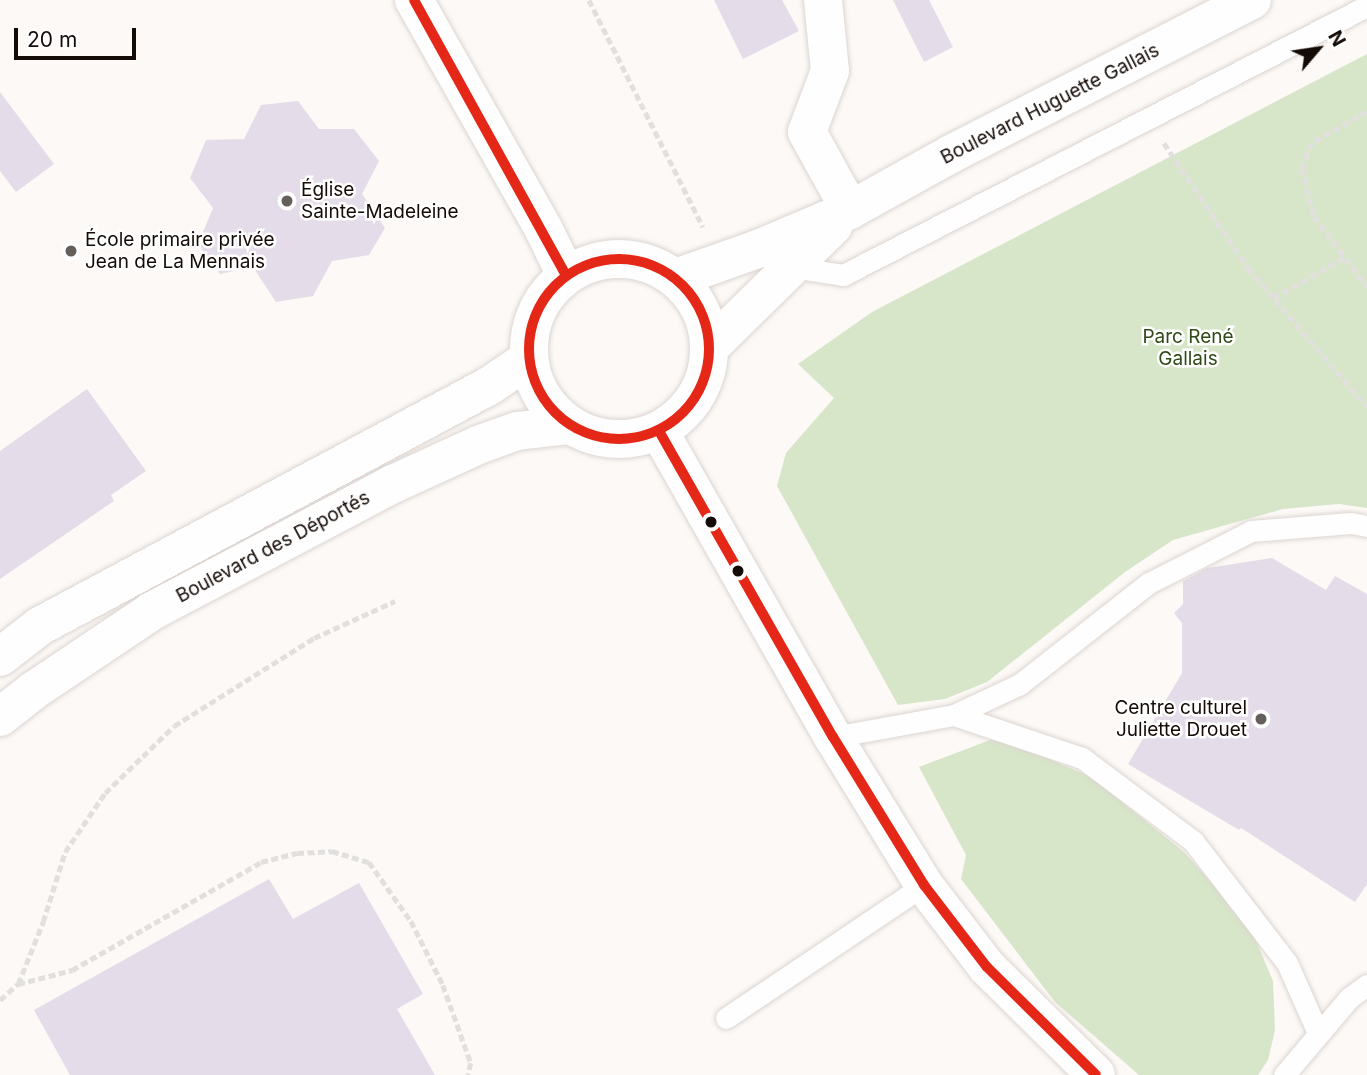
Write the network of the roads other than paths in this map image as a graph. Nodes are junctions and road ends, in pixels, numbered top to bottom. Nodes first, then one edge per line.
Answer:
1 (414, 0) edge
2 (823, 0) edge
3 (1252, 0) edge
4 (1367, 6) edge
5 (850, 210) junction
6 (792, 267) junction
7 (566, 275) junction
8 (676, 278) junction
9 (710, 347) junction
10 (529, 359) junction
11 (569, 425) junction
12 (659, 431) junction
13 (1367, 526) edge
14 (0, 657) edge
15 (954, 715) junction
16 (0, 717) edge
17 (833, 737) junction
18 (924, 885) junction
19 (1367, 985) edge
20 (726, 1018) dead end
21 (1318, 1033) junction
22 (1096, 1075) edge
23 (1284, 1075) edge

1 - 7 street
2 - 5 street
3 - 5 street, Boulevard Huguette Gallais
4 - 6 lane
5 - 6 street, Boulevard Huguette Gallais
5 - 8 street, Boulevard Huguette Gallais
6 - 9 street, Boulevard Huguette Gallais
7 - 8 street
7 - 10 street
8 - 9 street
9 - 12 street
10 - 11 street
10 - 14 street
11 - 12 street
11 - 16 street, Boulevard des Déportés
12 - 17 street
13 - 15 lane
15 - 17 lane
15 - 21 lane
17 - 18 street
18 - 20 lane
18 - 22 street
19 - 21 lane
21 - 23 lane

